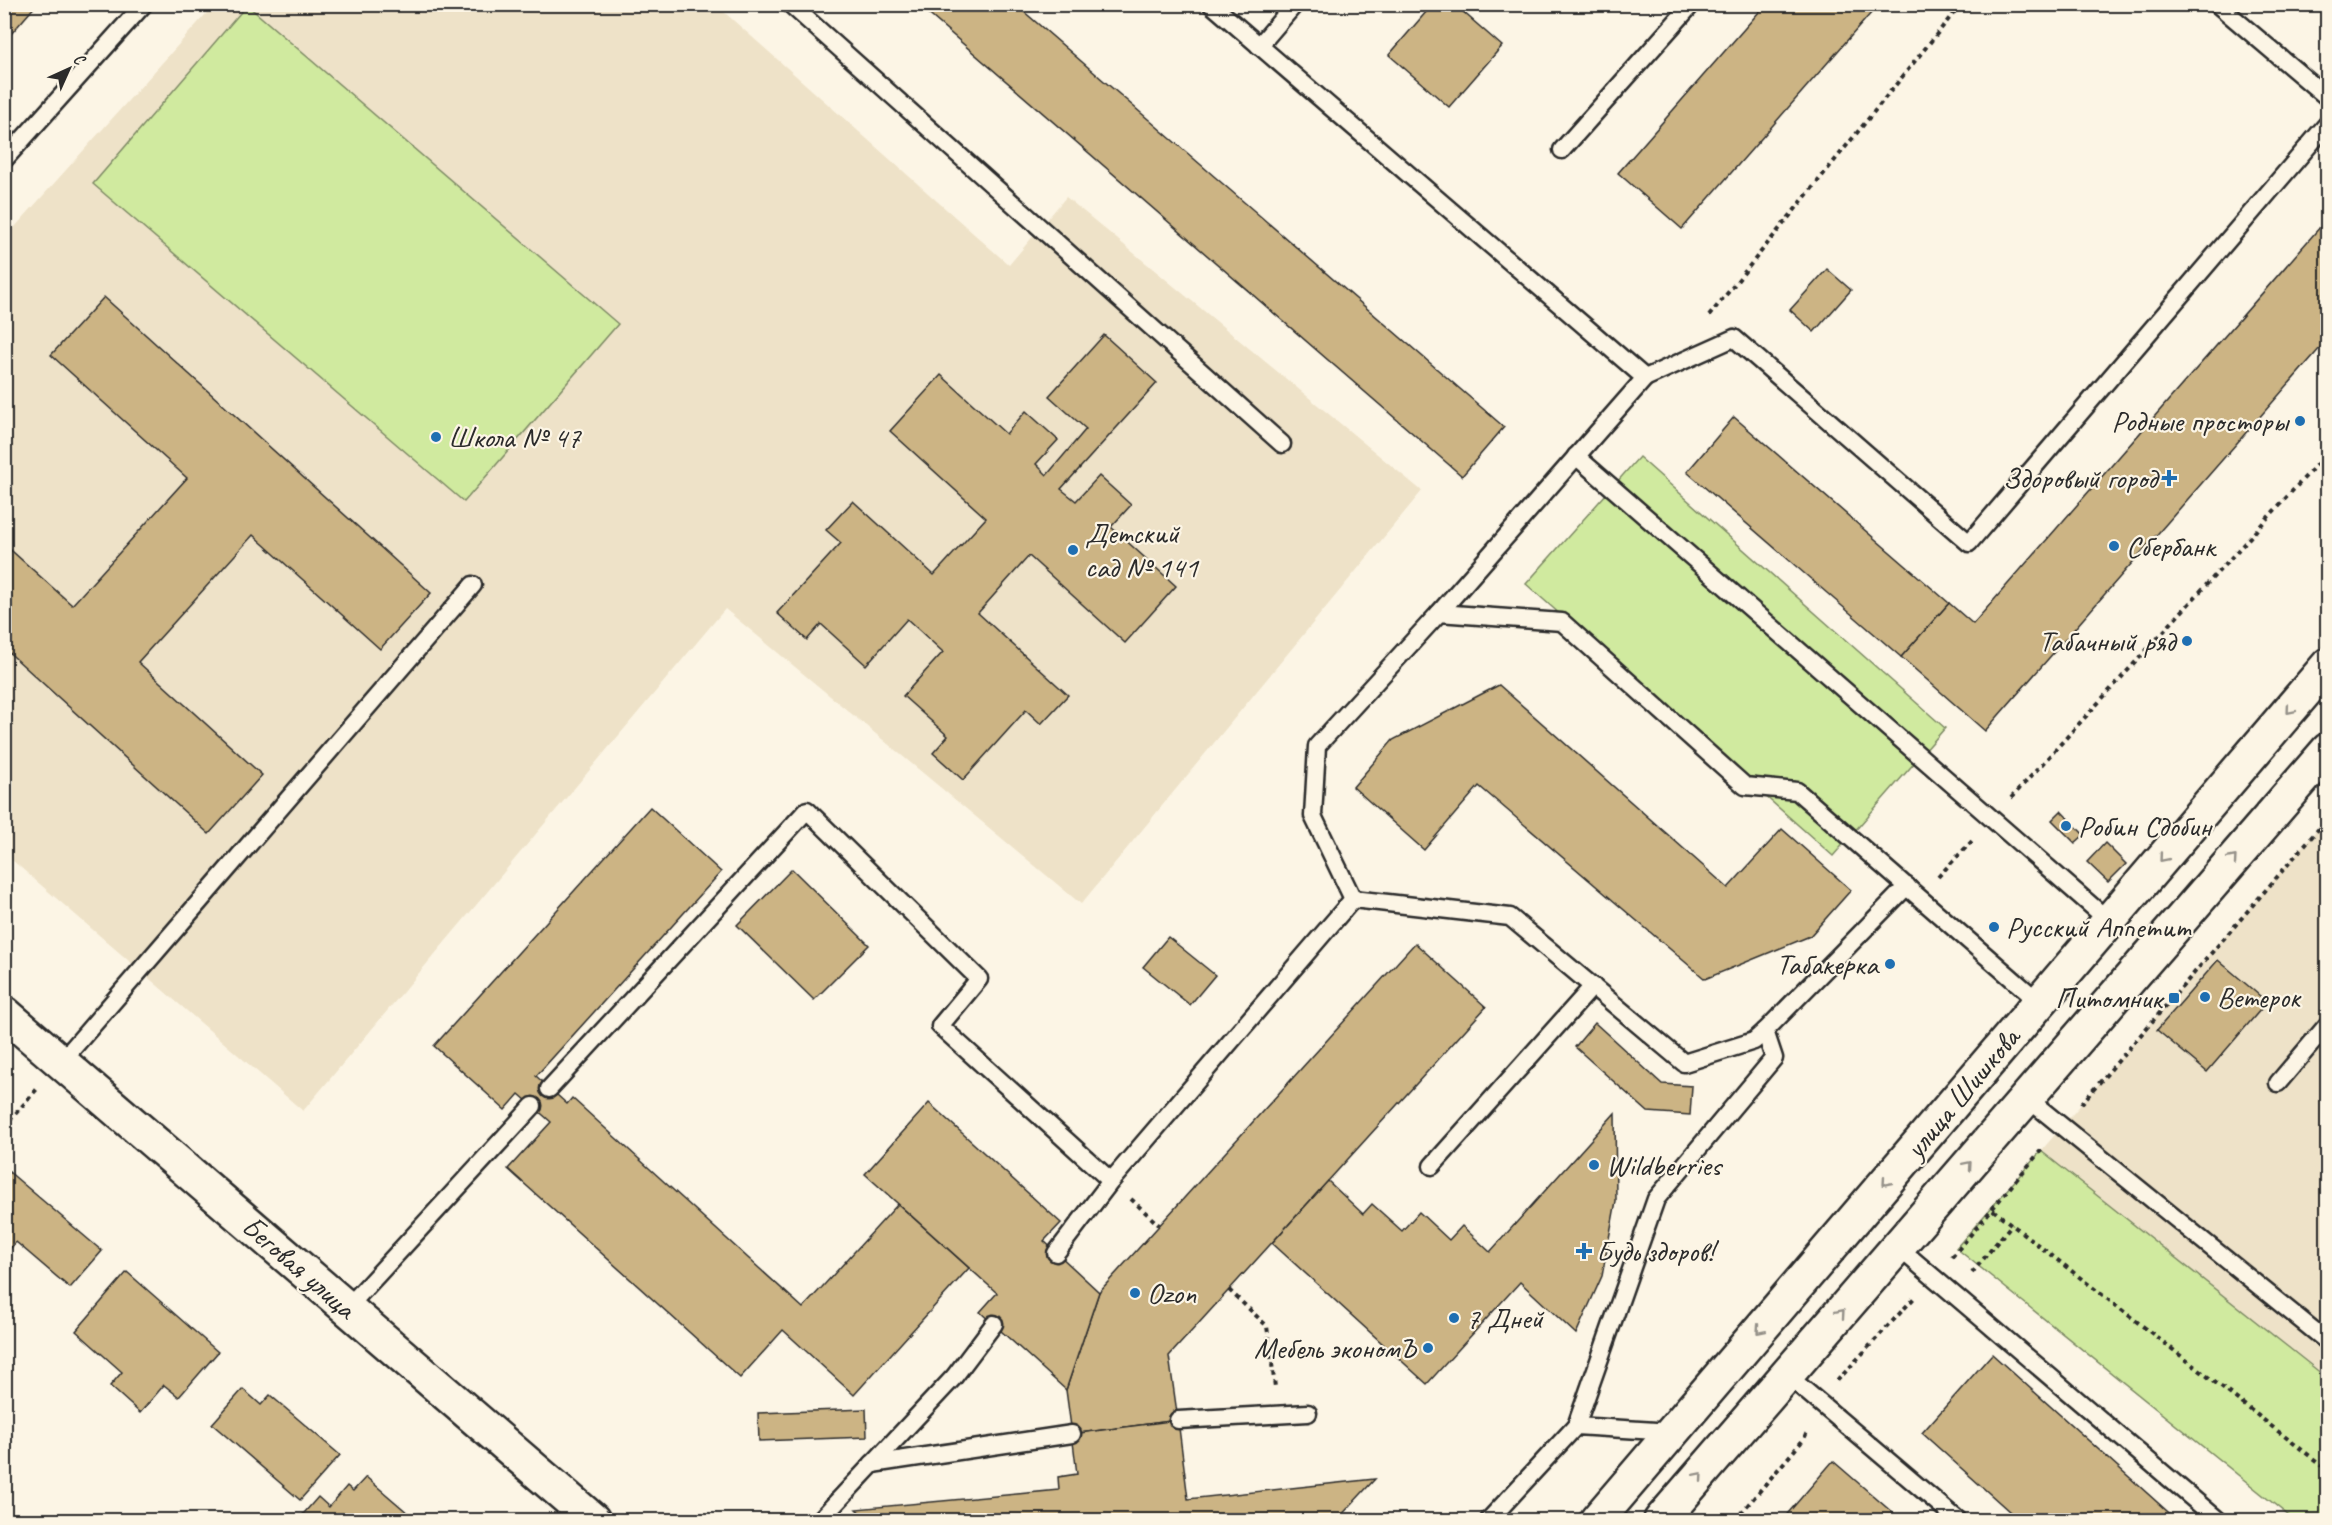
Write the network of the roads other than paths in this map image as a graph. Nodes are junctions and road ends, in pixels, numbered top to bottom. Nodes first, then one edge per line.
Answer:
1 (144, 4) edge
2 (790, 4) edge
3 (1211, 4) edge
4 (1295, 4) edge
5 (1692, 4) edge
6 (2227, 7) edge
7 (1259, 46) junction
8 (2328, 98) edge
9 (2328, 123) edge
10 (1562, 150) dead end
11 (4, 160) edge
12 (1645, 378) junction
13 (1282, 444) dead end
14 (1576, 456) junction
15 (473, 585) dead end
16 (1439, 613) junction
17 (2328, 665) edge
18 (2328, 750) edge
19 (1906, 886) junction
20 (1353, 898) junction
21 (2109, 921) junction
22 (1593, 986) junction
23 (2039, 1002) junction
24 (4, 1013) edge
25 (2328, 1024) edge
26 (1765, 1031) junction
27 (61, 1062) junction
28 (2278, 1083) dead end
29 (549, 1089) dead end
30 (2027, 1098) junction
31 (533, 1106) dead end
32 (1432, 1167) dead end
33 (1110, 1180) junction
34 (1898, 1246) junction
35 (1056, 1252) dead end
36 (346, 1308) junction
37 (994, 1324) dead end
38 (2328, 1342) edge
39 (1787, 1374) junction
40 (1308, 1413) dead end
41 (1178, 1420) dead end
42 (1576, 1426) junction
43 (1673, 1432) junction
44 (1072, 1434) dead end
45 (872, 1464) junction
46 (593, 1521) edge
47 (820, 1521) edge
48 (1489, 1521) edge
49 (1597, 1521) edge
50 (1661, 1521) edge
51 (1958, 1521) edge
52 (2218, 1521) edge

1 - 11 lane
2 - 13 lane
3 - 7 lane
4 - 7 lane
5 - 10 lane
6 - 8 lane
7 - 12 lane
9 - 12 lane
12 - 14 lane
14 - 16 lane
14 - 21 lane
15 - 27 lane
16 - 19 lane
16 - 20 lane
17 -> 21 main road, улица Шишкова
30 -> 18 main road, улица Шишкова
19 - 23 lane
19 - 26 lane
20 - 22 lane
20 - 33 lane
21 - 23 main road, улица Шишкова
22 - 26 lane
22 - 32 lane
23 -> 43 main road, улица Шишкова
24 - 27 main road, Беговая улица
25 - 28 lane
26 - 42 lane
27 - 36 main road, Беговая улица
29 - 33 lane
34 -> 30 main road, улица Шишкова
30 - 38 lane
31 - 36 lane
33 - 35 lane
39 -> 34 main road, улица Шишкова
34 - 52 lane
36 - 46 main road, Беговая улица
37 - 45 lane
50 -> 39 main road, улица Шишкова
39 - 51 lane
40 - 41 lane
42 - 43 lane
42 - 48 lane
43 - 49 main road, улица Шишкова
44 - 45 lane
45 - 47 lane

